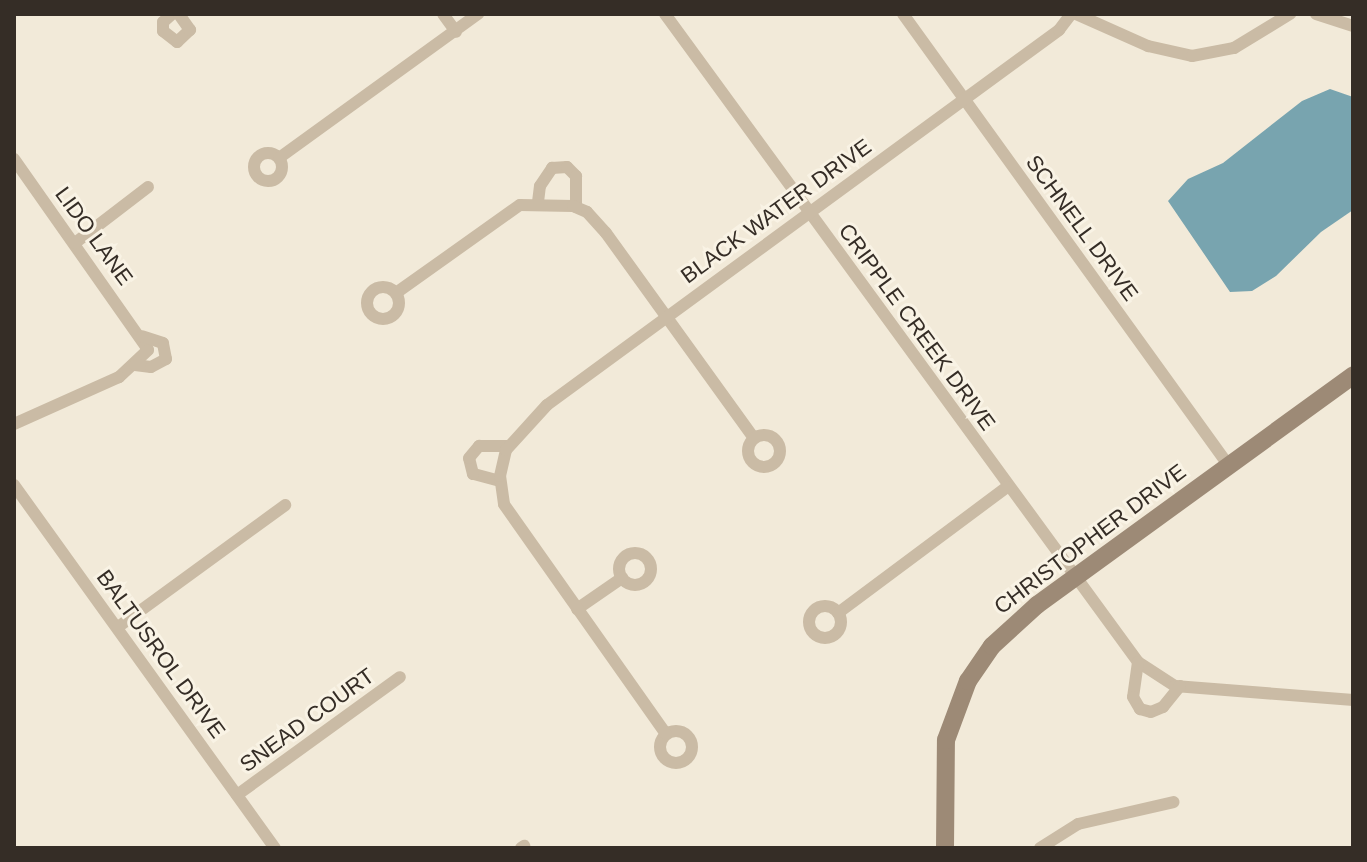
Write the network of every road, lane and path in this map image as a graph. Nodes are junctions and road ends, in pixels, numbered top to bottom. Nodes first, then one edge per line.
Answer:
1 (172, 14) edge
2 (443, 14) edge
3 (478, 14) edge
4 (665, 14) edge
5 (903, 14) edge
6 (1074, 14) edge
7 (1290, 14) edge
8 (1316, 14) edge
9 (187, 16) edge
10 (1353, 26) edge
11 (456, 32) junction
12 (965, 100) junction
13 (279, 158) dead end
14 (14, 159) edge
15 (148, 187) dead end
16 (538, 202) junction
17 (576, 207) junction
18 (810, 211) junction
19 (75, 243) junction
20 (396, 293) dead end
21 (666, 315) junction
22 (142, 336) junction
23 (135, 365) junction
24 (1353, 375) edge
25 (14, 424) edge
26 (754, 438) dead end
27 (508, 446) junction
28 (1229, 466) junction
29 (500, 481) junction
30 (14, 485) edge
31 (1007, 487) junction
32 (285, 505) dead end
33 (622, 578) dead end
34 (1075, 578) junction
35 (577, 609) junction
36 (838, 613) dead end
37 (118, 627) junction
38 (1138, 662) junction
39 (400, 677) dead end
40 (1180, 686) junction
41 (1353, 700) edge
42 (666, 734) dead end
43 (237, 795) junction
44 (1174, 802) dead end
45 (275, 848) edge
46 (945, 848) edge
47 (1040, 848) edge

1 - 9 street
2 - 11 street
3 - 11 street
4 - 18 street, CRIPPLE CREEK DRIVE
5 - 12 street, SCHNELL DRIVE
6 - 7 street
6 - 12 street, BLACK WATER DRIVE
8 - 10 street
11 - 13 street
12 - 18 street, BLACK WATER DRIVE
12 - 28 street, SCHNELL DRIVE
14 - 19 street, LIDO LANE
15 - 19 street
16 - 17 street
16 - 17 street
16 - 20 street
17 - 21 street
18 - 21 street, BLACK WATER DRIVE
18 - 31 street, CRIPPLE CREEK DRIVE
19 - 22 street, LIDO LANE
21 - 26 street
21 - 27 street, BLACK WATER DRIVE
22 - 23 street, LIDO LANE
22 - 23 street, LIDO LANE
23 - 25 street
24 - 28 street, CHRISTOPHER DRIVE
27 - 29 street
27 - 29 street
28 - 34 street, CHRISTOPHER DRIVE
29 - 35 street
30 - 37 street, BALTUSROL DRIVE
31 - 34 street, CRIPPLE CREEK DRIVE
31 - 36 street
32 - 37 street
33 - 35 street
34 - 38 street, CRIPPLE CREEK DRIVE
34 - 46 street, CHRISTOPHER DRIVE
35 - 42 street
37 - 43 street, BALTUSROL DRIVE
38 - 40 street, CRIPPLE CREEK DRIVE
38 - 40 street
39 - 43 street, SNEAD COURT
40 - 41 street, CRIPPLE CREEK DRIVE
43 - 45 street, BALTUSROL DRIVE
44 - 47 street

